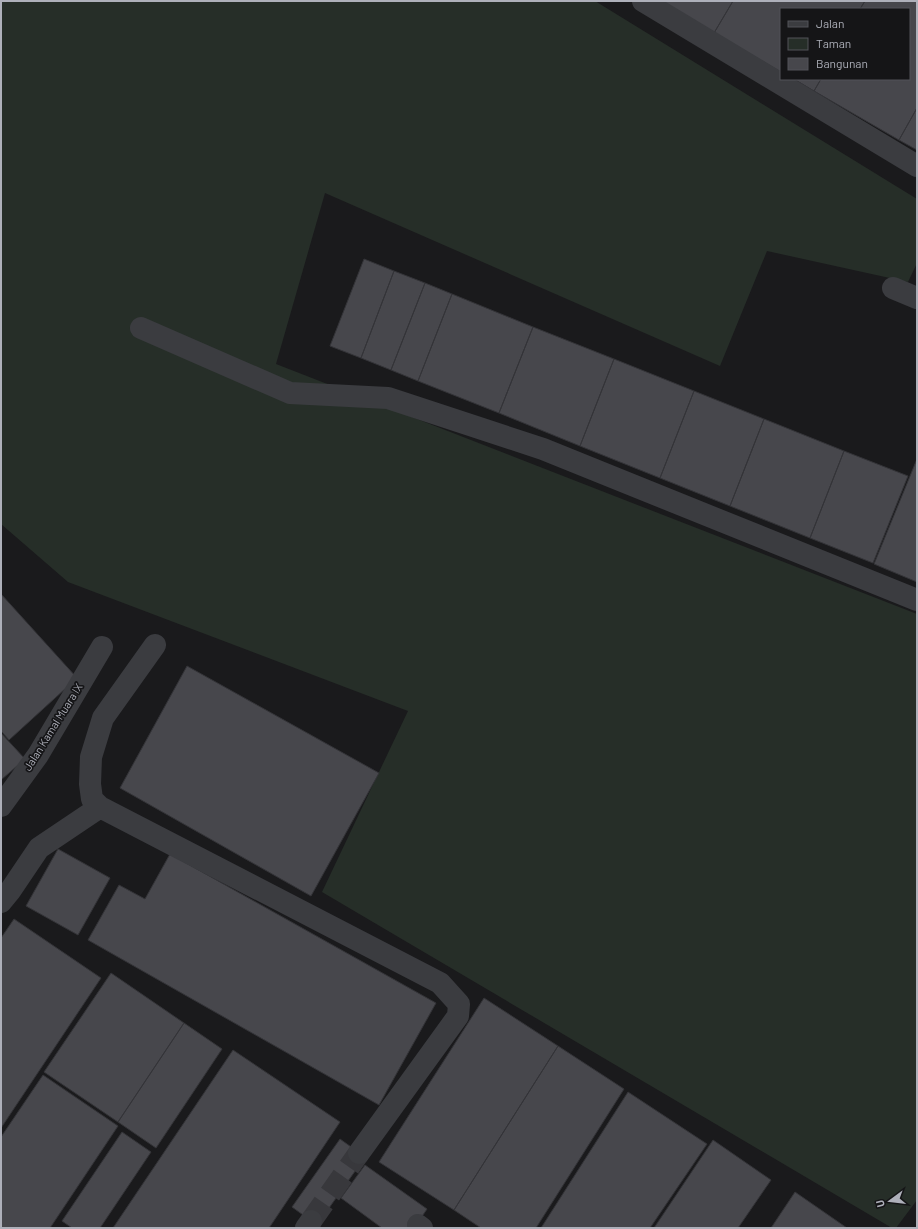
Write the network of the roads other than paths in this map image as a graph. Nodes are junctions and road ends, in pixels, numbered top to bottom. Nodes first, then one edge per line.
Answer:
1 (643, 1) edge
2 (917, 166) edge
3 (893, 288) dead end
4 (917, 298) edge
5 (141, 328) dead end
6 (917, 600) edge
7 (156, 645) dead end
8 (102, 647) dead end
9 (1, 806) edge
10 (100, 807) junction
11 (1, 902) edge
12 (359, 1153) tunnel mouth

1 - 2 lane
3 - 4 lane
5 - 6 lane
7 - 10 lane
8 - 9 lane, Jalan Kamal Muara IX
10 - 11 lane
10 - 12 lane

